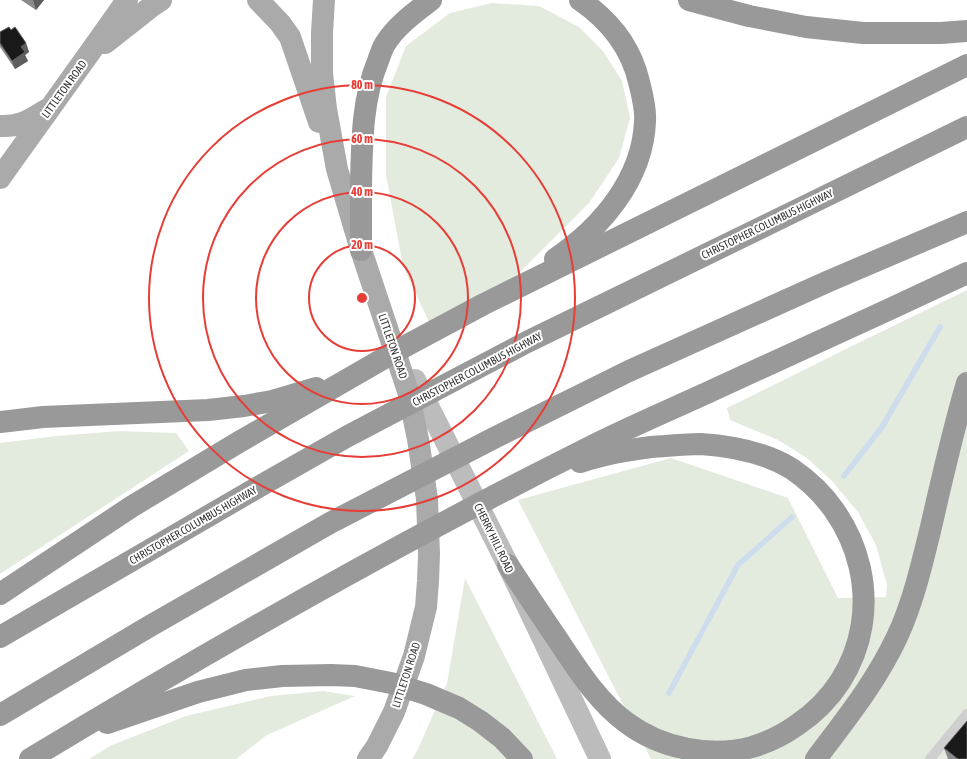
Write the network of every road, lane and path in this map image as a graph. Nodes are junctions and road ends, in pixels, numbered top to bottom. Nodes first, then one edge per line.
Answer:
1 (127, 0) edge
2 (161, 0) edge
3 (258, 0) edge
4 (324, 0) edge
5 (431, 0) edge
6 (580, 0) edge
7 (689, 0) edge
8 (967, 31) edge
9 (86, 59) junction
10 (967, 65) edge
11 (50, 107) junction
12 (0, 126) edge
13 (967, 127) edge
14 (0, 178) edge
15 (346, 201) junction
16 (967, 222) edge
17 (361, 250) junction
18 (967, 273) edge
19 (484, 304) junction
20 (384, 318) junction
21 (346, 380) junction
22 (967, 383) edge
23 (0, 422) edge
24 (510, 488) junction
25 (508, 565) junction
26 (0, 594) edge
27 (0, 637) edge
28 (967, 714) edge
29 (0, 715) edge
30 (66, 737) junction
31 (30, 759) edge
32 (368, 759) edge
33 (522, 759) edge
34 (600, 759) edge
35 (816, 759) edge
36 (930, 759) edge

1 - 9 main road, LITTLETON ROAD
2 - 9 main road
3 - 15 main road
4 - 15 main road, LITTLETON ROAD
5 - 17 highway
6 - 19 highway
7 - 8 highway
9 - 11 main road, LITTLETON ROAD
10 - 19 highway
11 - 12 main road
11 - 14 main road, LITTLETON ROAD
13 - 27 highway, CHRISTOPHER COLUMBUS HIGHWAY
15 - 17 main road, LITTLETON ROAD
16 - 29 highway
17 - 20 main road, LITTLETON ROAD
18 - 24 highway
19 - 21 highway
20 - 25 main road, CHERRY HILL ROAD
20 - 32 main road, LITTLETON ROAD
21 - 23 highway
21 - 26 highway
22 - 35 highway
24 - 25 highway
24 - 30 highway
25 - 34 main road, CHERRY HILL ROAD
28 - 36 lane
30 - 31 highway
30 - 33 highway

